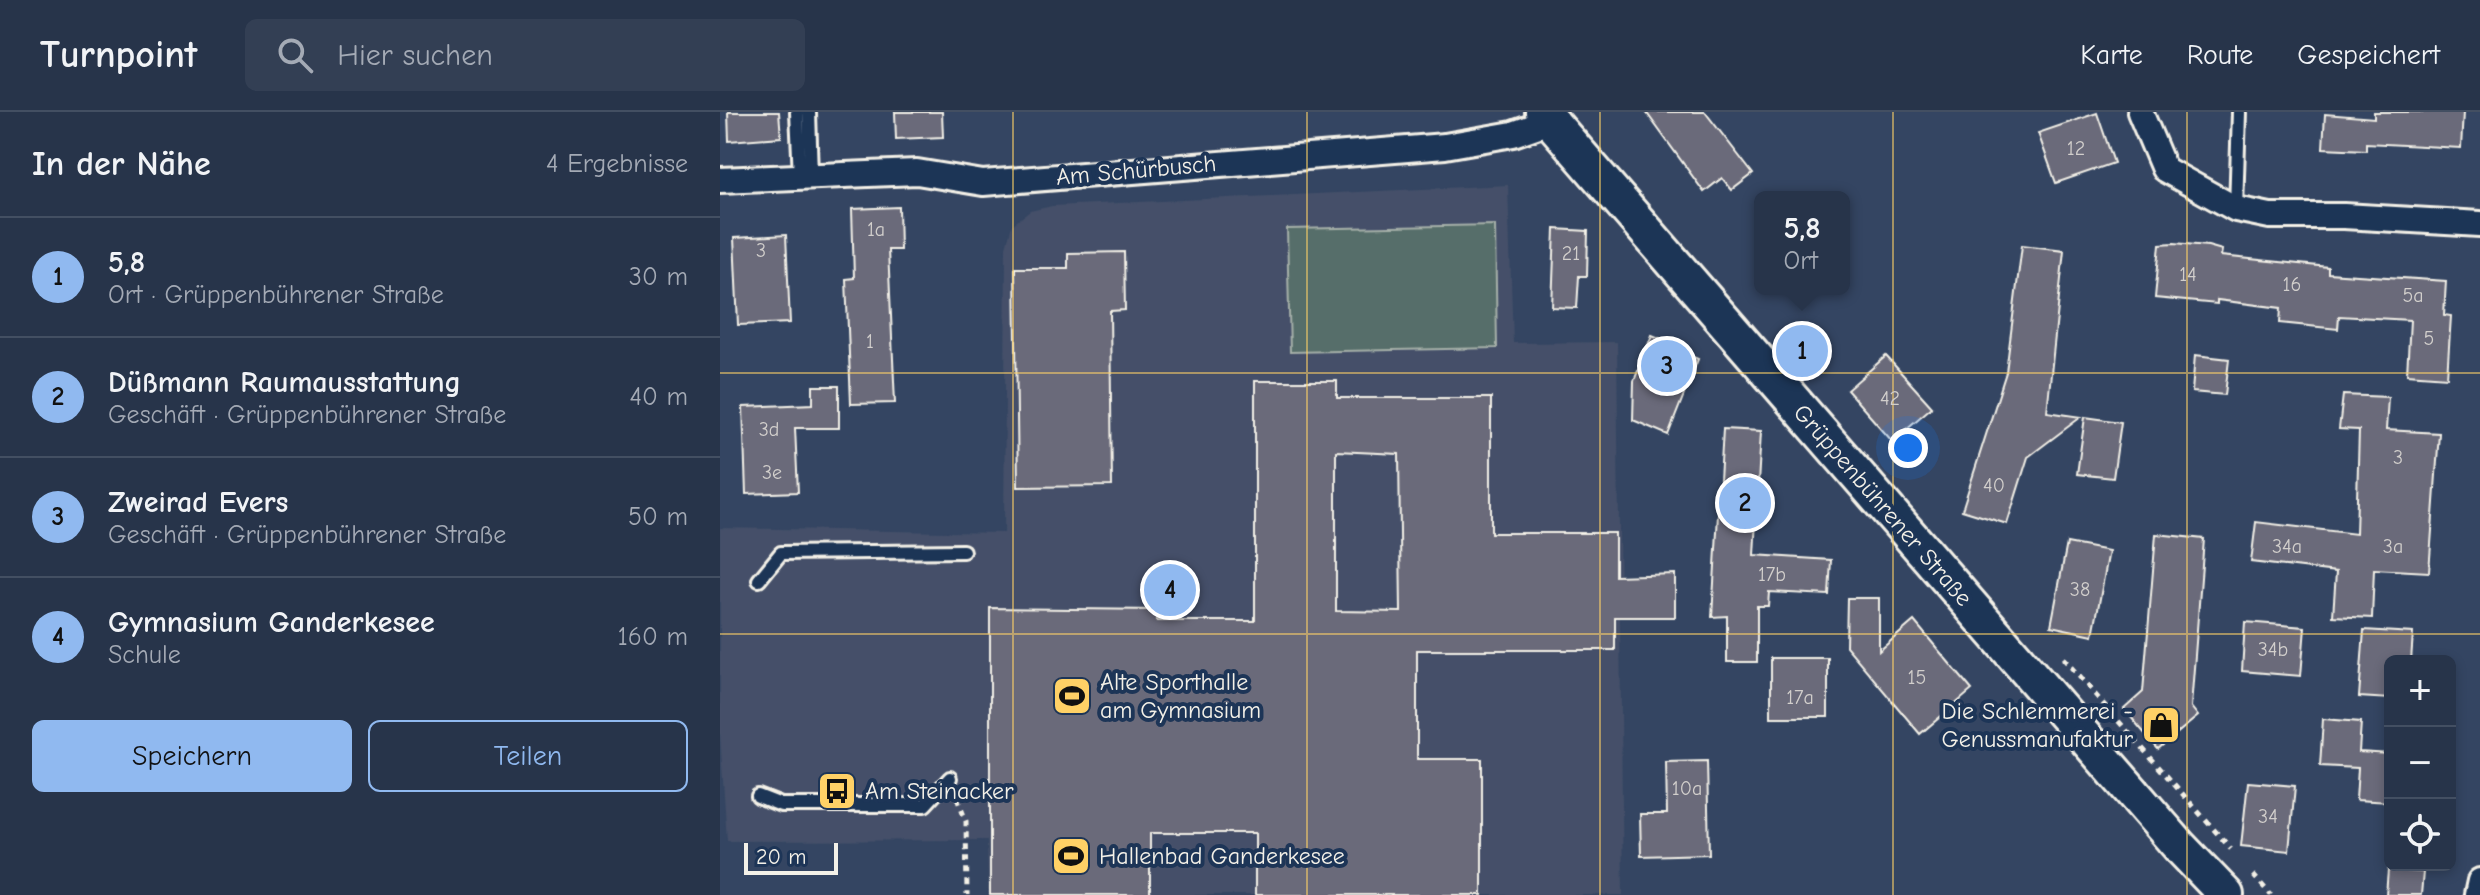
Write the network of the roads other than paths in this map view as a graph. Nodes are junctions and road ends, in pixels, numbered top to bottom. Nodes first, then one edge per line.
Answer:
1 (797, 112) edge
2 (809, 112) edge
3 (2140, 112) edge
4 (2239, 112) edge
5 (1547, 116) edge
6 (806, 176) junction
7 (720, 180) edge
8 (2236, 209) junction
9 (2480, 224) edge
10 (963, 551) dead end
11 (759, 580) dead end
12 (950, 778) road end
13 (758, 796) dead end
14 (2480, 881) edge
15 (2226, 895) edge
16 (2477, 895) edge

1 - 6 lane
2 - 6 lane
3 - 8 street
4 - 8 lane
5 - 6 street, Am Schürbusch
5 - 15 street, Grüppenbührener Straße
6 - 7 street, Am Schürbusch
8 - 9 street
10 - 11 lane
12 - 13 lane
14 - 16 street

